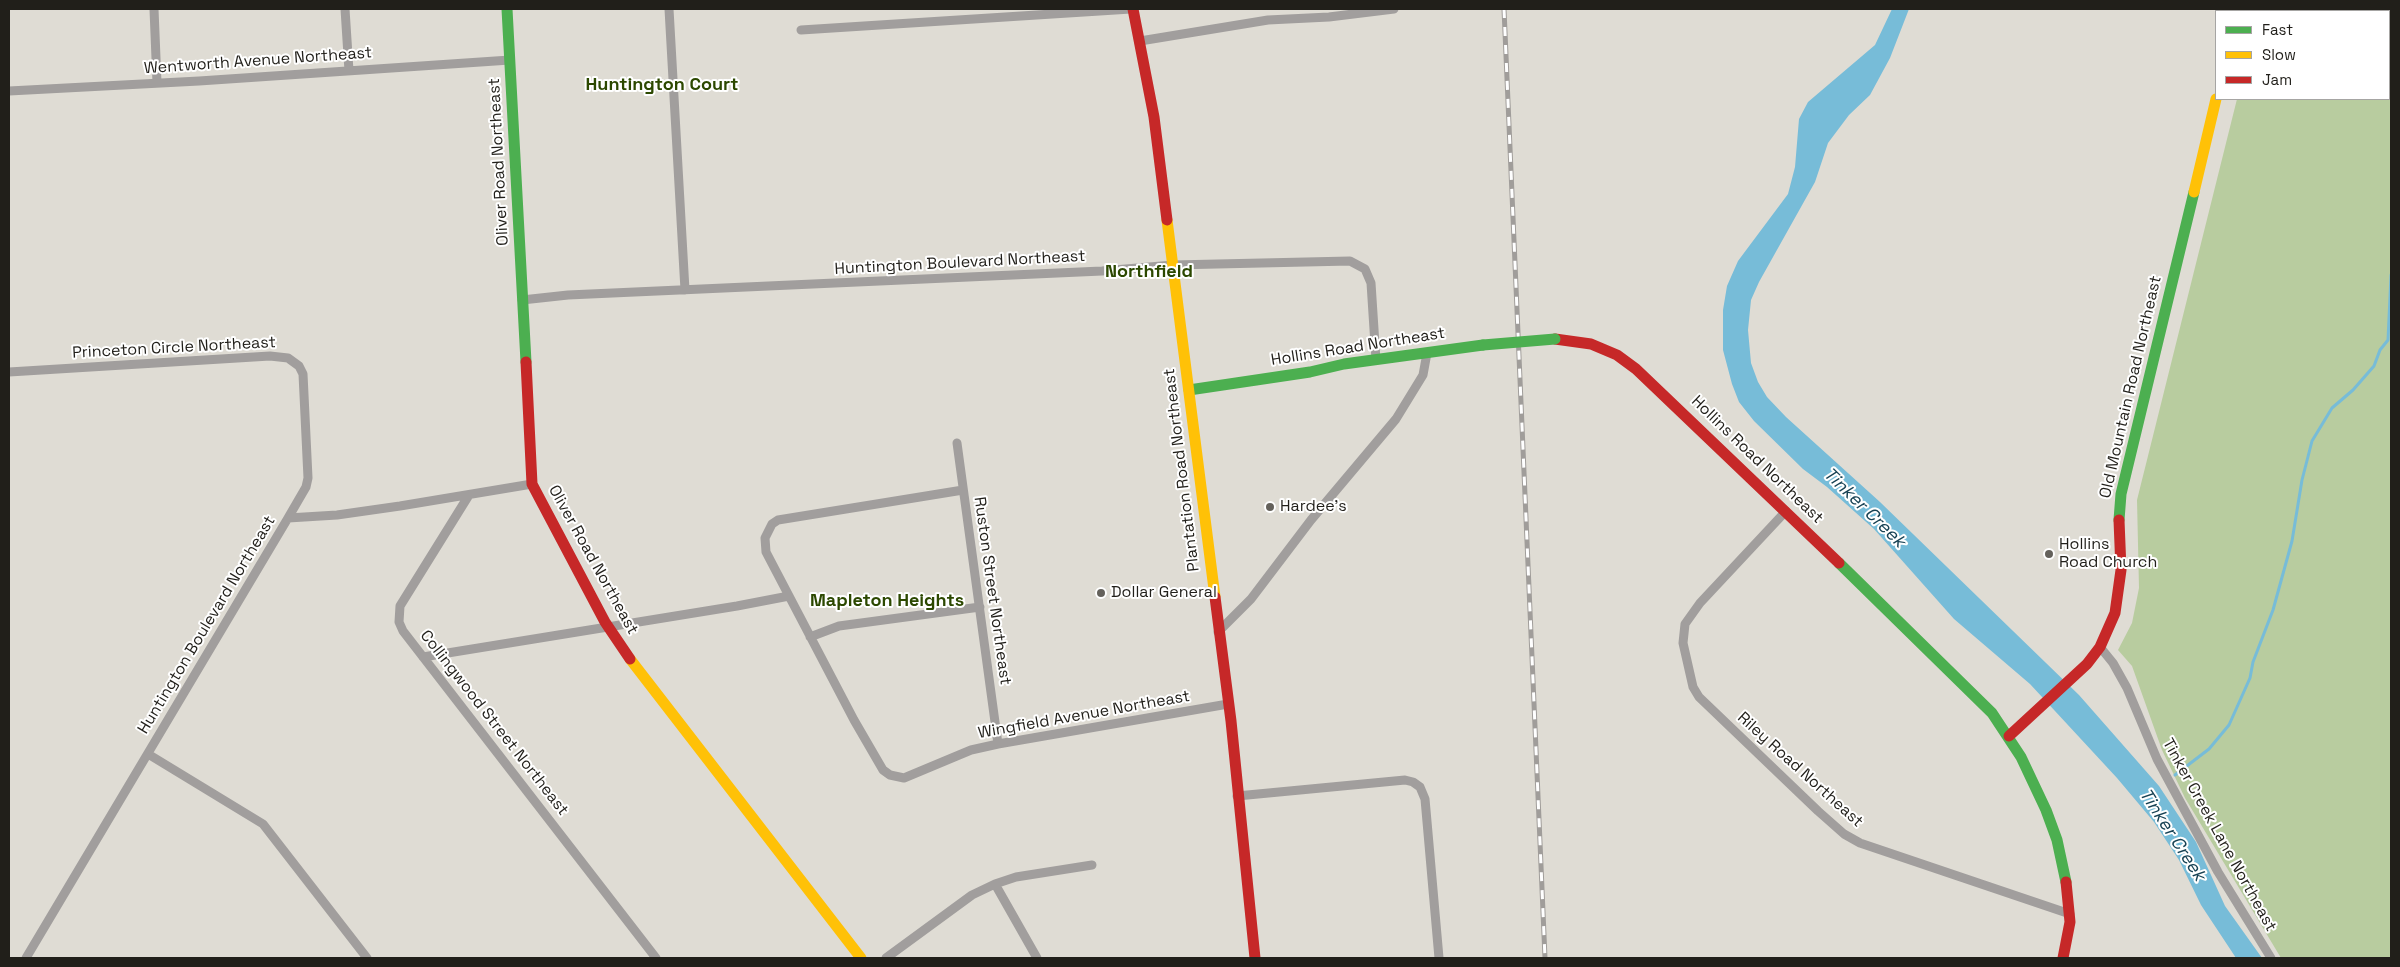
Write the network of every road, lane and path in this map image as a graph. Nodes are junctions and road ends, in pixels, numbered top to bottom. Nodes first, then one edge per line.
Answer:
1 (154, 9) edge
2 (345, 9) edge
3 (507, 9) edge
4 (669, 9) edge
5 (1132, 9) edge
6 (1291, 9) edge
7 (1394, 9) edge
8 (1292, 19) junction
9 (801, 30) dead end
10 (1140, 41) junction
11 (510, 60) junction
12 (349, 71) junction
13 (158, 83) junction
14 (9, 91) edge
15 (2216, 100) edge
16 (1173, 265) junction
17 (685, 290) junction
18 (522, 300) junction
19 (1427, 353) junction
20 (1376, 360) junction
21 (9, 372) edge
22 (1189, 390) junction
23 (957, 442) dead end
24 (532, 484) junction
25 (963, 490) junction
26 (470, 495) junction
27 (1786, 511) junction
28 (288, 518) junction
29 (788, 596) junction
30 (980, 607) junction
31 (608, 627) junction
32 (1218, 632) junction
33 (810, 636) junction
34 (2100, 648) junction
35 (423, 657) junction
36 (1228, 704) junction
37 (2009, 736) junction
38 (998, 744) junction
39 (148, 754) junction
40 (1237, 796) junction
41 (1092, 865) dead end
42 (995, 884) junction
43 (2070, 914) junction
44 (361, 956) edge
45 (26, 958) edge
46 (656, 958) edge
47 (860, 958) edge
48 (886, 958) edge
49 (1036, 958) edge
50 (1255, 958) edge
51 (1439, 958) edge
52 (2063, 958) edge
53 (2271, 958) edge

1 - 13 street
2 - 12 street
3 - 11 main road, Oliver Road Northeast
4 - 17 street
5 - 9 street
5 - 10 main road, Plantation Road Northeast
6 - 8 street
7 - 8 street
8 - 10 street
10 - 16 main road, Plantation Road Northeast
11 - 12 street, Wentworth Avenue Northeast
11 - 18 main road, Oliver Road Northeast
12 - 13 street, Wentworth Avenue Northeast
13 - 14 street, Wentworth Avenue Northeast
15 - 34 main road, Old Mountain Road Northeast
16 - 17 street, Huntington Boulevard Northeast
16 - 20 street, Huntington Boulevard Northeast
16 - 22 main road, Plantation Road Northeast
17 - 18 street, Huntington Boulevard Northeast
18 - 24 main road, Oliver Road Northeast
19 - 20 main road, Hollins Road Northeast
19 - 27 main road, Hollins Road Northeast, bridge
19 - 32 street
20 - 22 main road, Hollins Road Northeast
21 - 28 street, Princeton Circle Northeast
22 - 32 main road, Plantation Road Northeast
23 - 25 street, Ruston Street Northeast
24 - 26 street, Huntington Boulevard Northeast
24 - 31 main road, Oliver Road Northeast
25 - 29 street, Wingfield Avenue Northeast
25 - 30 street, Ruston Street Northeast
26 - 28 street, Huntington Boulevard Northeast
26 - 35 street, Collingwood Street Northeast
27 - 37 main road, Hollins Road Northeast
27 - 43 street, Riley Road Northeast
28 - 39 street, Huntington Boulevard Northeast
29 - 31 street
29 - 33 street, Wingfield Avenue Northeast
30 - 33 street
30 - 38 street, Ruston Street Northeast
31 - 35 street
31 - 47 main road, Oliver Road Northeast
32 - 36 main road, Plantation Road Northeast
33 - 38 street, Wingfield Avenue Northeast
34 - 37 main road, Old Mountain Road Northeast
34 - 53 street, Tinker Creek Lane Northeast
35 - 46 street, Collingwood Street Northeast
36 - 38 street, Wingfield Avenue Northeast
36 - 40 main road, Plantation Road Northeast
37 - 43 main road, Hollins Road Northeast
39 - 44 street
39 - 45 street, Huntington Boulevard Northeast
40 - 50 main road, Plantation Road Northeast
40 - 51 street
41 - 42 street
42 - 48 street
42 - 49 street
43 - 52 main road, Hollins Road Northeast

